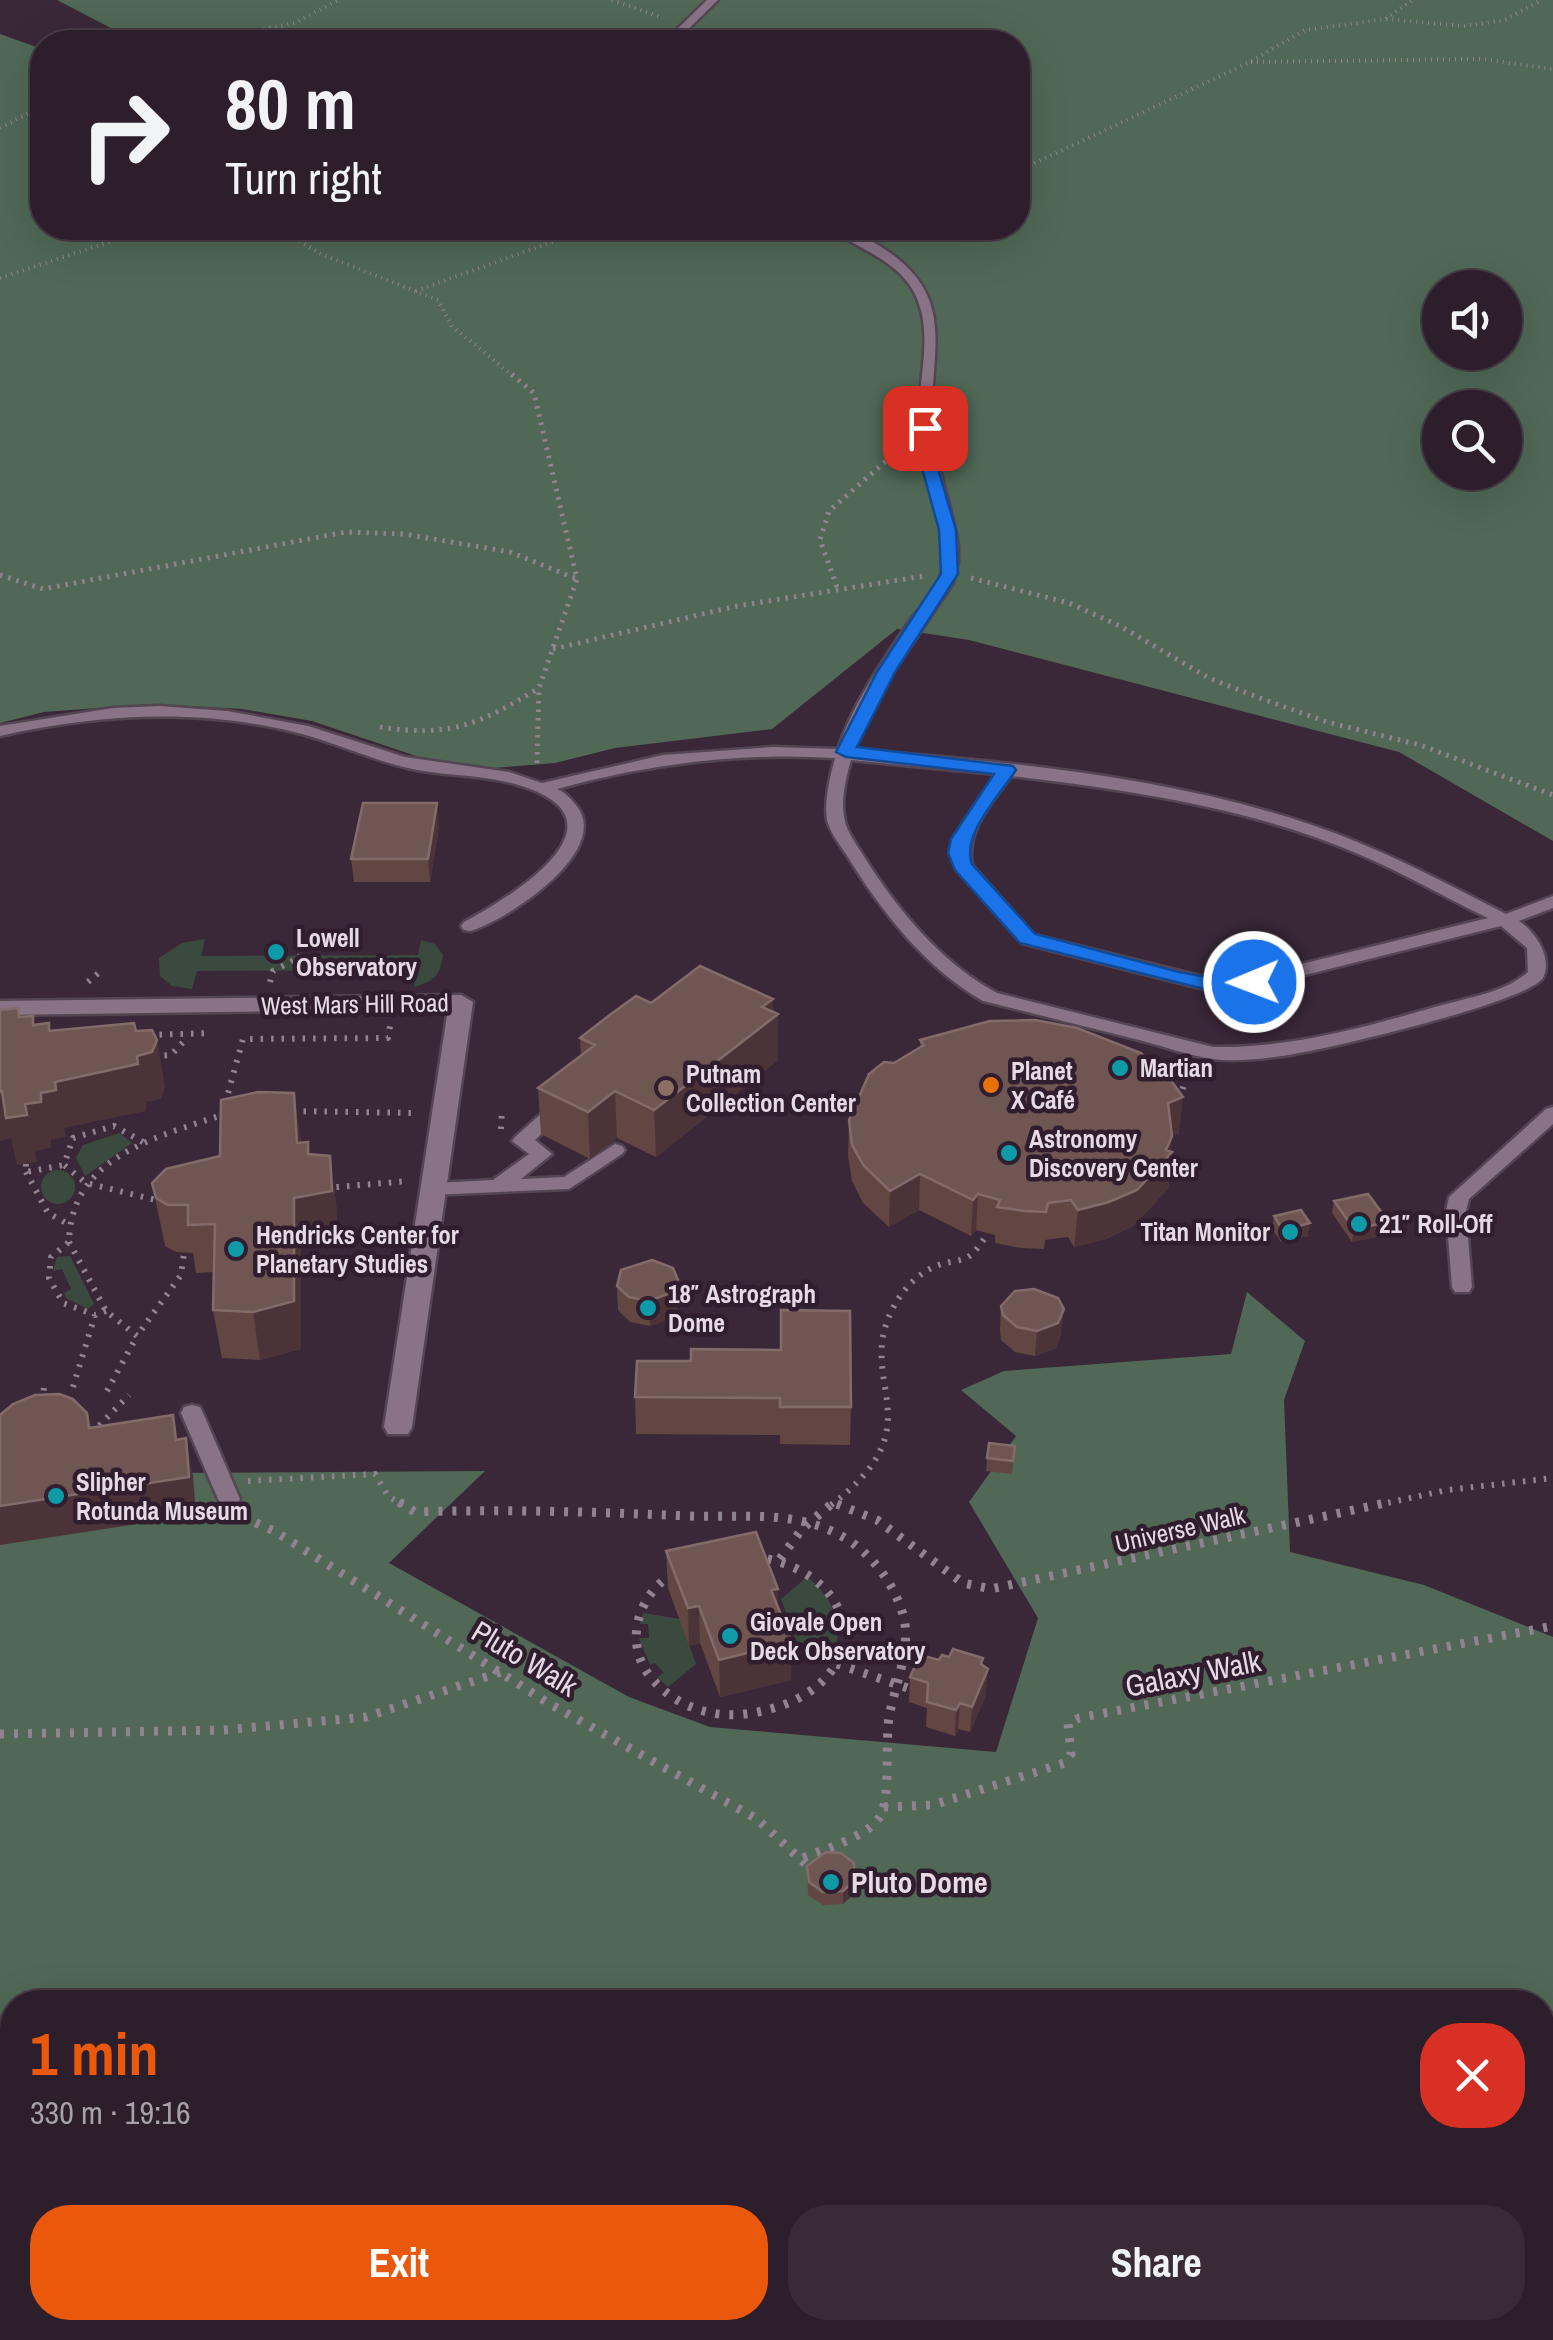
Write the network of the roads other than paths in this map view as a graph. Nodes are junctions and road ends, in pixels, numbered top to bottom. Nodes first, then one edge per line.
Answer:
1 (713, 0) edge
2 (679, 30) edge
3 (857, 240) edge
4 (0, 731) edge
5 (846, 752) junction
6 (1007, 770) junction
7 (542, 788) junction
8 (1553, 901) edge
9 (1500, 919) junction
10 (470, 926) dead end
11 (0, 1008) edge
12 (572, 1091) edge
13 (1553, 1113) edge
14 (615, 1150) dead end
15 (424, 1186) junction
16 (495, 1190) junction
17 (1462, 1287) dead end
18 (192, 1412) dead end
19 (398, 1428) dead end
20 (226, 1491) road end

1 - 2 lane
3 - 5 lane
4 - 7 lane
5 - 6 lane
5 - 7 lane
5 - 9 lane
6 - 9 lane
6 - 9 lane
7 - 10 lane
8 - 9 lane
11 - 15 street, West Mars Hill Road
12 - 16 lane
13 - 17 lane
14 - 16 lane
15 - 16 lane
15 - 19 street, West Mars Hill Road
18 - 20 lane

